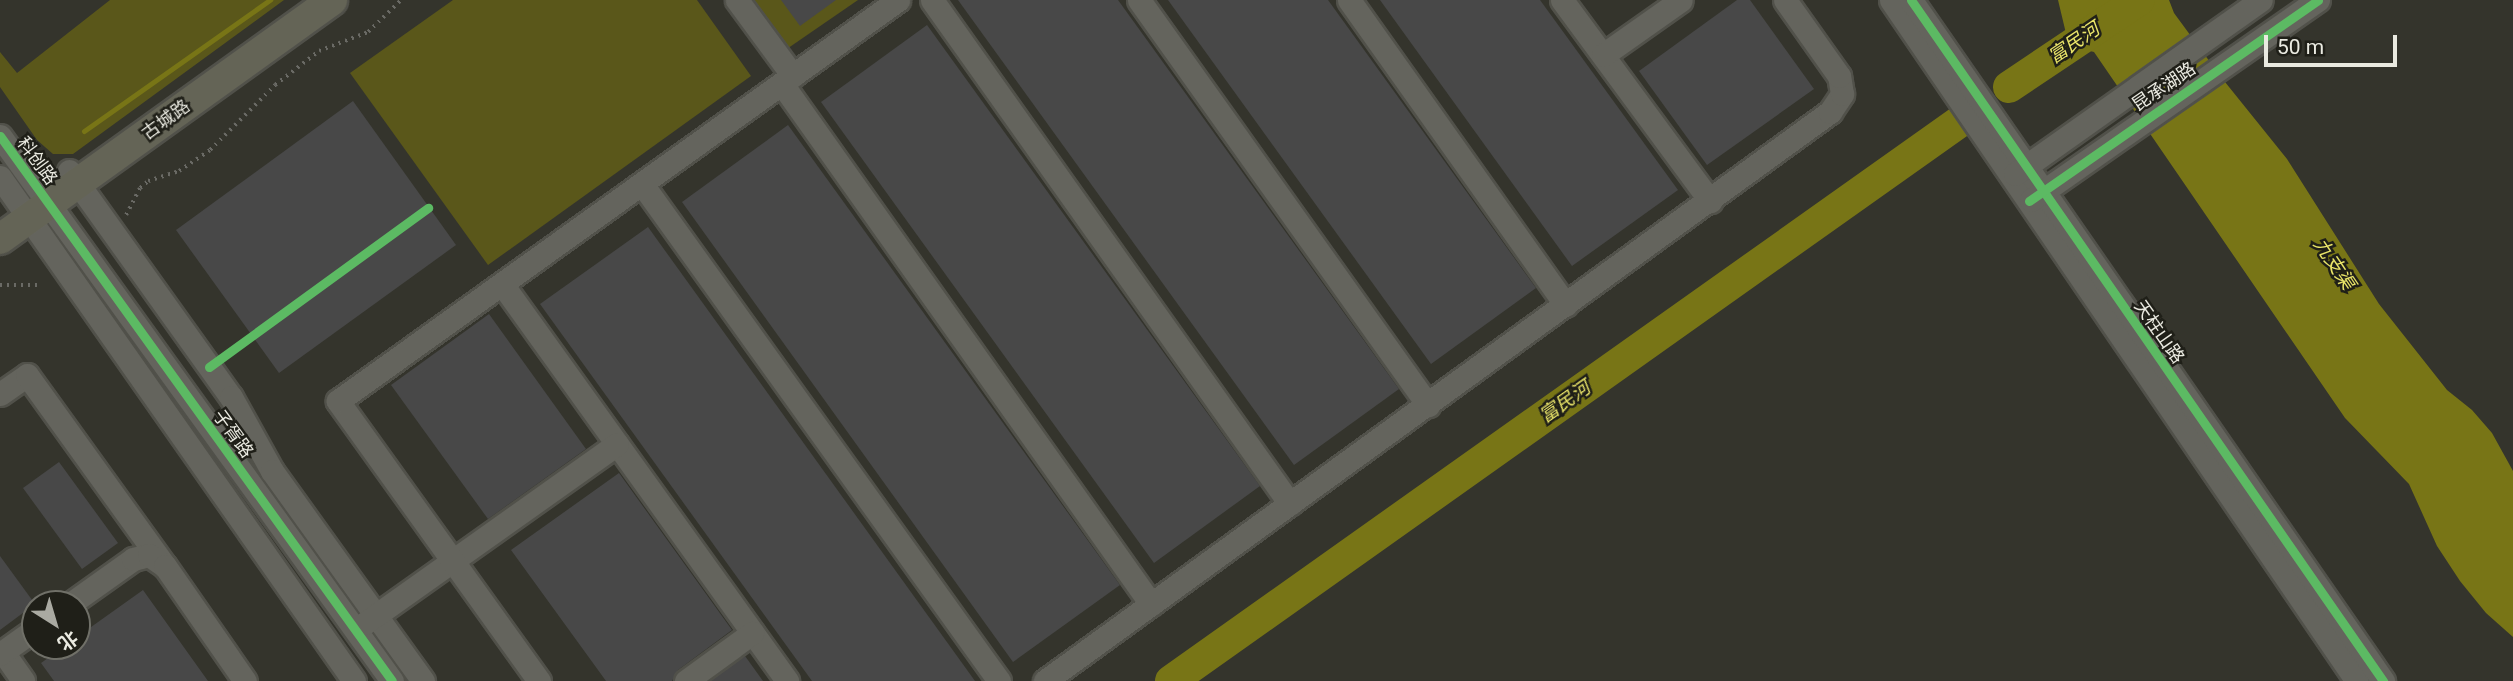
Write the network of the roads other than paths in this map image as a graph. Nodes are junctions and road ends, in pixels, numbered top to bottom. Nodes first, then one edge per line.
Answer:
1 (307, 0) edge
2 (332, 0) edge
3 (737, 0) edge
4 (898, 0) edge
5 (932, 0) edge
6 (1139, 0) edge
7 (1349, 0) edge
8 (1562, 0) edge
9 (1681, 0) edge
10 (1785, 0) edge
11 (1891, 0) edge
12 (1911, 0) edge
13 (2261, 0) edge
14 (2318, 0) edge
15 (1603, 55) junction
16 (787, 80) junction
17 (0, 136) edge
18 (2019, 172) junction
19 (0, 177) edge
20 (73, 177) junction
21 (642, 184) junction
22 (2036, 197) junction
23 (1710, 201) junction
24 (28, 208) edge
25 (0, 239) edge
26 (502, 284) junction
27 (1566, 305) junction
28 (0, 394) edge
29 (1428, 405) junction
30 (617, 444) junction
31 (1290, 504) junction
32 (453, 561) junction
33 (165, 566) junction
34 (90, 590) edge
35 (1151, 604) junction
36 (376, 615) junction
37 (355, 630) junction
38 (752, 633) junction
39 (21, 639) edge
40 (1, 653) edge
41 (23, 681) edge
42 (245, 681) edge
43 (355, 681) edge
44 (392, 681) edge
45 (424, 681) edge
46 (539, 681) edge
47 (685, 681) edge
48 (787, 681) edge
49 (999, 681) edge
50 (1045, 681) edge
51 (2357, 681) edge
52 (2383, 681) edge

1 - 20 main road, 古城路
2 - 20 main road, 古城路
3 - 16 street
4 - 16 street
5 - 31 street
6 - 29 street
7 - 27 street
8 - 15 street
9 - 15 street
10 - 23 street
11 - 18 street, 天柱山路
12 - 18 street, 天柱山路
13 - 18 street, 昆承湖路
14 - 22 street, 昆承湖路
15 - 23 street
16 - 21 street
16 - 35 street
17 - 24 street, 科创路
18 - 22 street, 天柱山路
19 - 24 street
20 - 24 main road, 古城路
20 - 36 street
21 - 26 street
21 - 49 street
22 - 51 street, 天柱山路
22 - 52 street, 天柱山路
23 - 27 street
24 - 25 main road, 古城路
24 - 37 street, 子胥路
24 - 43 street
26 - 30 street
26 - 32 street
27 - 29 street
28 - 33 street
29 - 31 street
30 - 32 street
30 - 38 street
31 - 35 street
32 - 36 street
32 - 46 street
33 - 34 street
33 - 42 street
35 - 50 street
36 - 37 street
36 - 45 street
37 - 44 street, 子胥路
38 - 47 street
38 - 48 street
39 - 40 street
40 - 41 street

